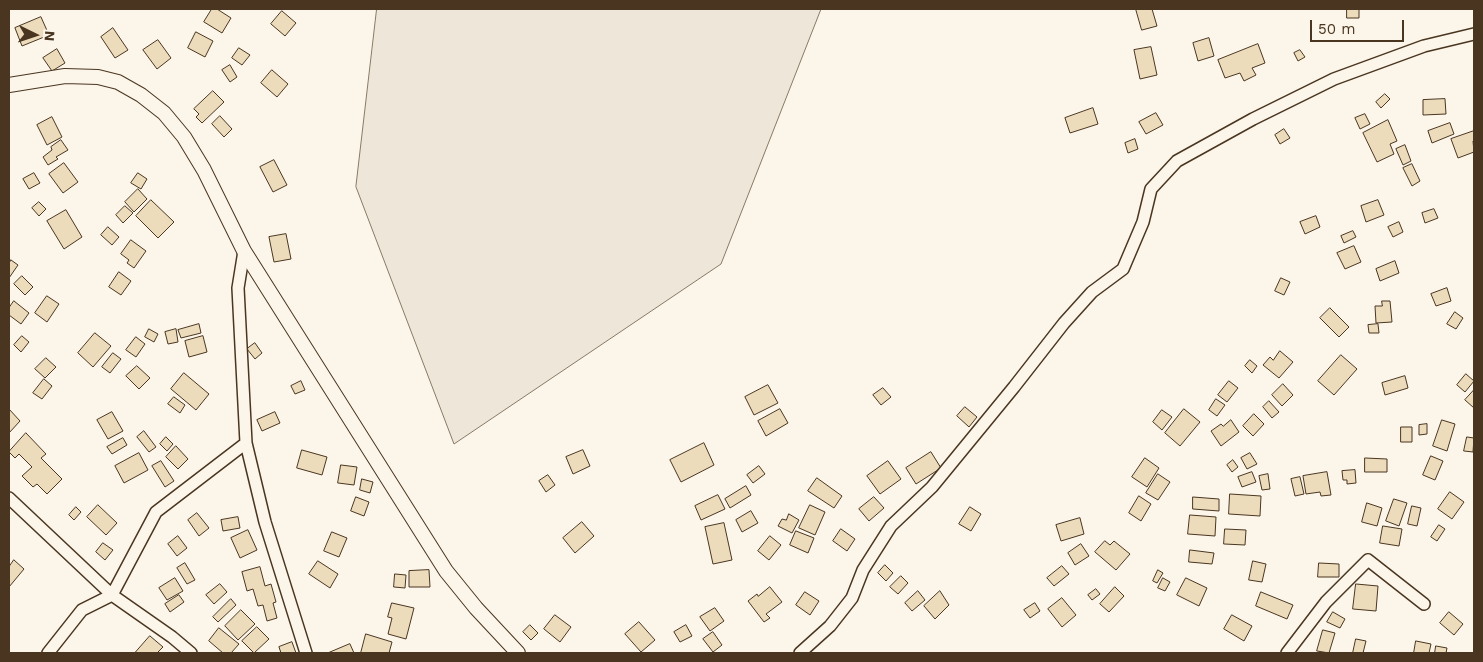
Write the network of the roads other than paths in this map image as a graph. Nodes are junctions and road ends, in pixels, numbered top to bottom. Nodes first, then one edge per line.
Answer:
1 (1474, 34) edge
2 (9, 86) edge
3 (244, 250) junction
4 (246, 443) junction
5 (9, 498) edge
6 (112, 595) junction
7 (1424, 604) dead end
8 (48, 653) edge
9 (191, 653) edge
10 (306, 653) edge
11 (518, 653) edge
12 (800, 653) edge
13 (1287, 653) edge

1 - 12 street
2 - 3 street
3 - 4 street
3 - 11 street
4 - 6 street
4 - 10 street
5 - 6 street
6 - 8 street
6 - 9 street
7 - 13 street

